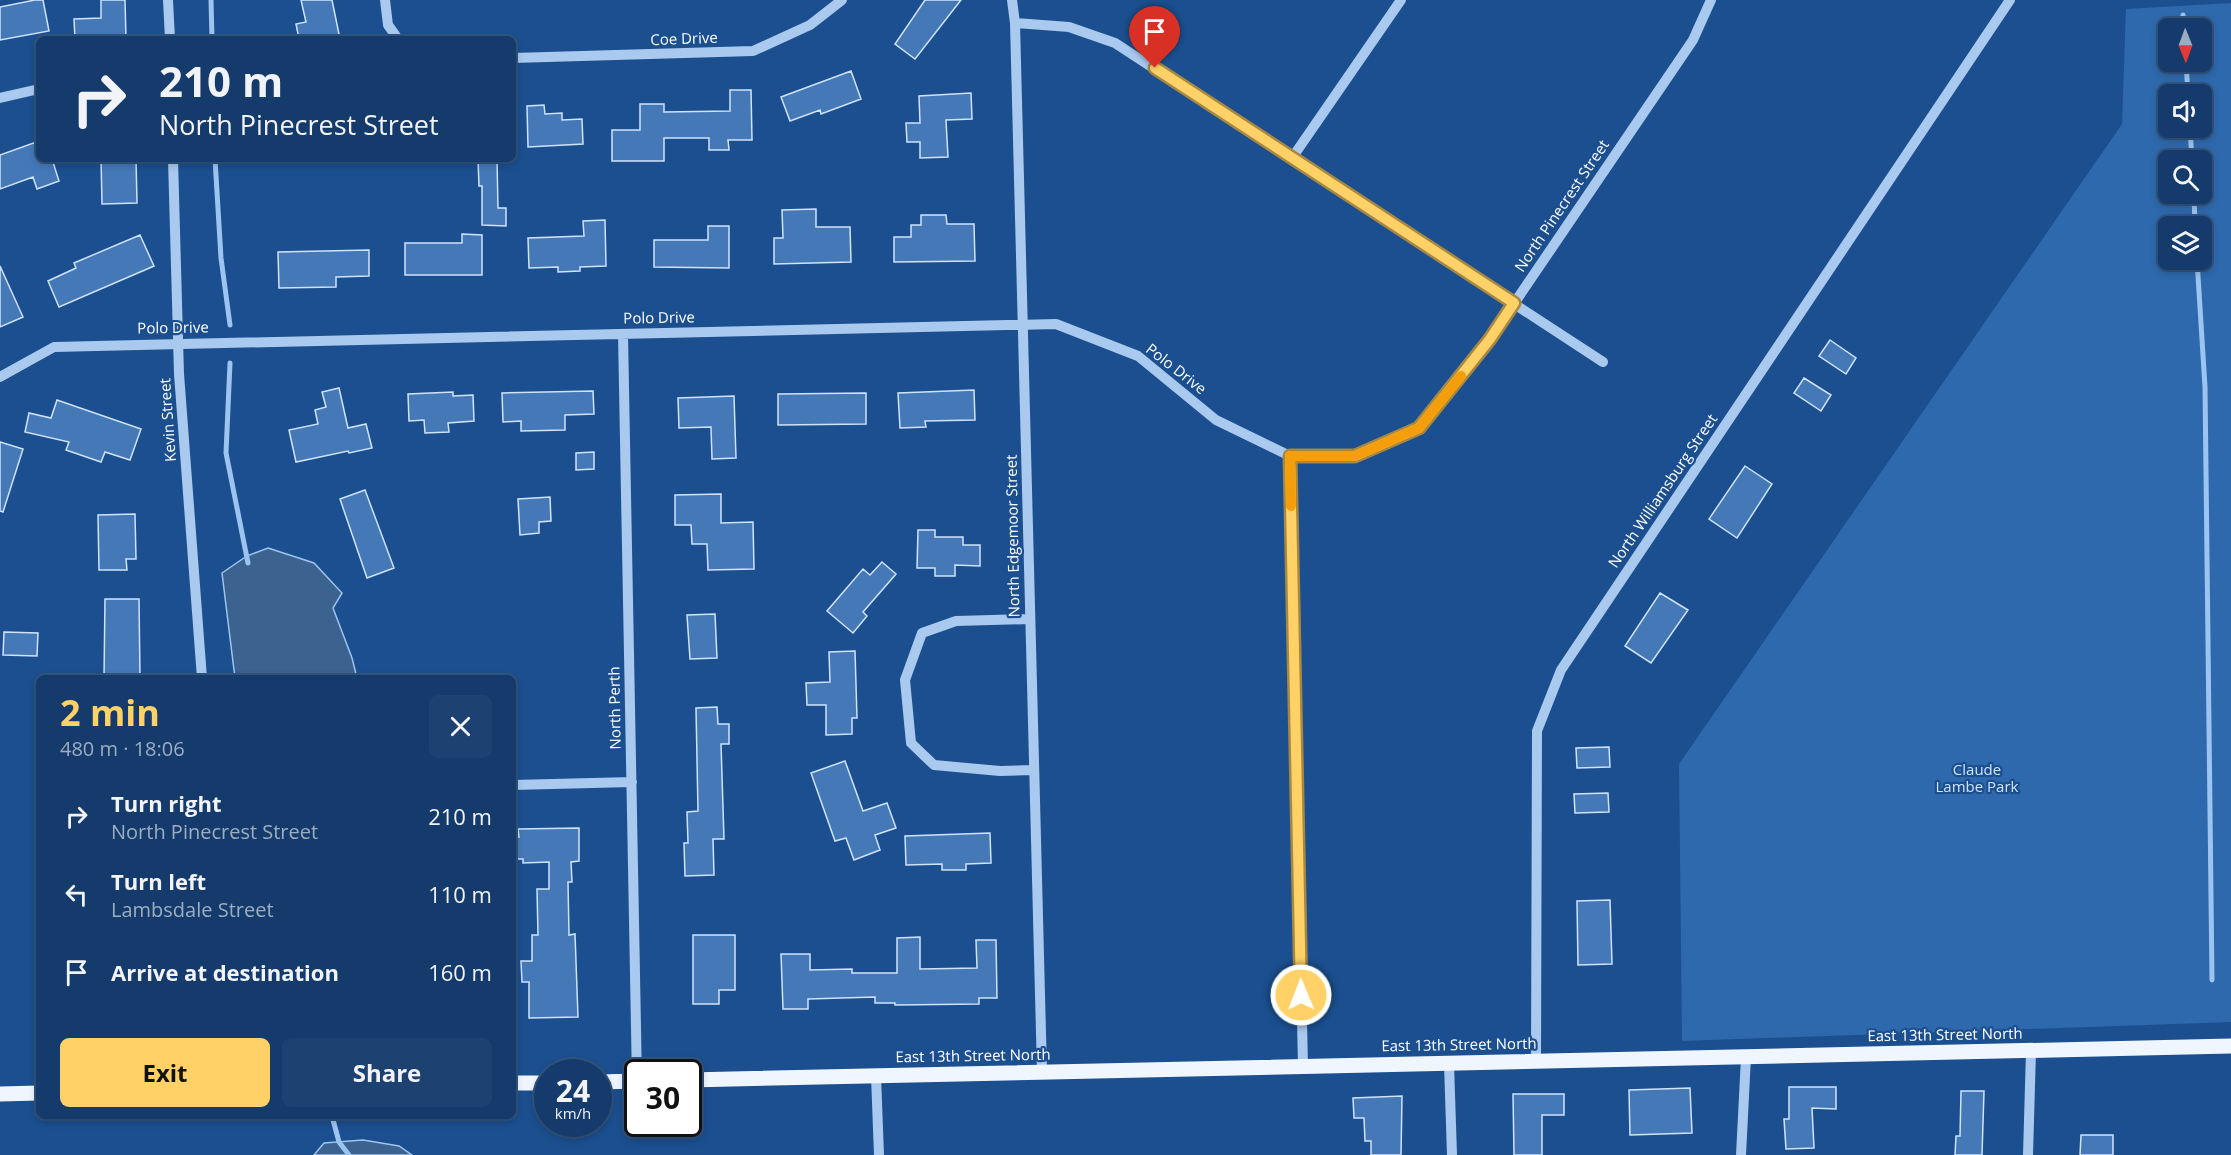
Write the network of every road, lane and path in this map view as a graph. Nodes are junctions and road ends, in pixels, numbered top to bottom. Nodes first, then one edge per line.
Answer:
1 (168, 0) edge
2 (385, 0) edge
3 (842, 0) edge
4 (1012, 0) edge
5 (1401, 0) edge
6 (1711, 0) edge
7 (2010, 0) edge
8 (1016, 23) junction
9 (170, 36) edge
10 (396, 36) edge
11 (516, 58) edge
12 (36, 90) edge
13 (0, 98) edge
14 (1292, 158) junction
15 (173, 162) edge
16 (1514, 303) junction
17 (1024, 325) junction
18 (623, 334) junction
19 (178, 343) junction
20 (1603, 362) dead end
21 (0, 377) edge
22 (1290, 456) junction
23 (1030, 619) junction
24 (202, 675) edge
25 (1033, 770) junction
26 (632, 782) junction
27 (516, 785) edge
28 (2231, 1046) edge
29 (2031, 1051) junction
30 (1746, 1057) junction
31 (637, 1059) edge
32 (1536, 1061) junction
33 (1449, 1064) junction
34 (1303, 1067) junction
35 (1042, 1072) junction
36 (876, 1076) junction
37 (702, 1080) edge
38 (516, 1083) edge
39 (534, 1083) edge
40 (36, 1093) edge
41 (0, 1094) edge
42 (879, 1155) edge
43 (1452, 1155) edge
44 (1741, 1155) edge
45 (2028, 1155) edge

1 - 9 street
2 - 10 street
3 - 11 street, Coe Drive
4 - 8 street, North Edgemoor Street
5 - 14 street
6 - 16 street, North Pinecrest Street
7 - 32 street, North Williamsburg Street
8 - 14 street
8 - 17 street, North Edgemoor Street
12 - 13 street
14 - 16 street
15 - 19 street, Kevin Street
16 - 20 street
16 - 22 street, North Pinecrest Street
17 - 18 street, Polo Drive
17 - 22 street, Polo Drive
17 - 23 street, North Edgemoor Street
18 - 19 street, Polo Drive
18 - 26 street, North Perth
19 - 21 street, Polo Drive
19 - 24 street, Kevin Street
22 - 34 street
23 - 25 street, North Edgemoor Street
23 - 25 street
25 - 35 street, North Edgemoor Street
26 - 27 street
26 - 31 street, North Perth
28 - 29 main road, East 13th Street North
29 - 30 main road, East 13th Street North
29 - 45 street
30 - 32 main road, East 13th Street North
30 - 44 street
32 - 33 main road, East 13th Street North
33 - 34 main road, East 13th Street North
33 - 43 street
34 - 35 main road, East 13th Street North
35 - 36 main road, East 13th Street North
36 - 37 main road, East 13th Street North
36 - 42 street
38 - 39 main road
40 - 41 main road

